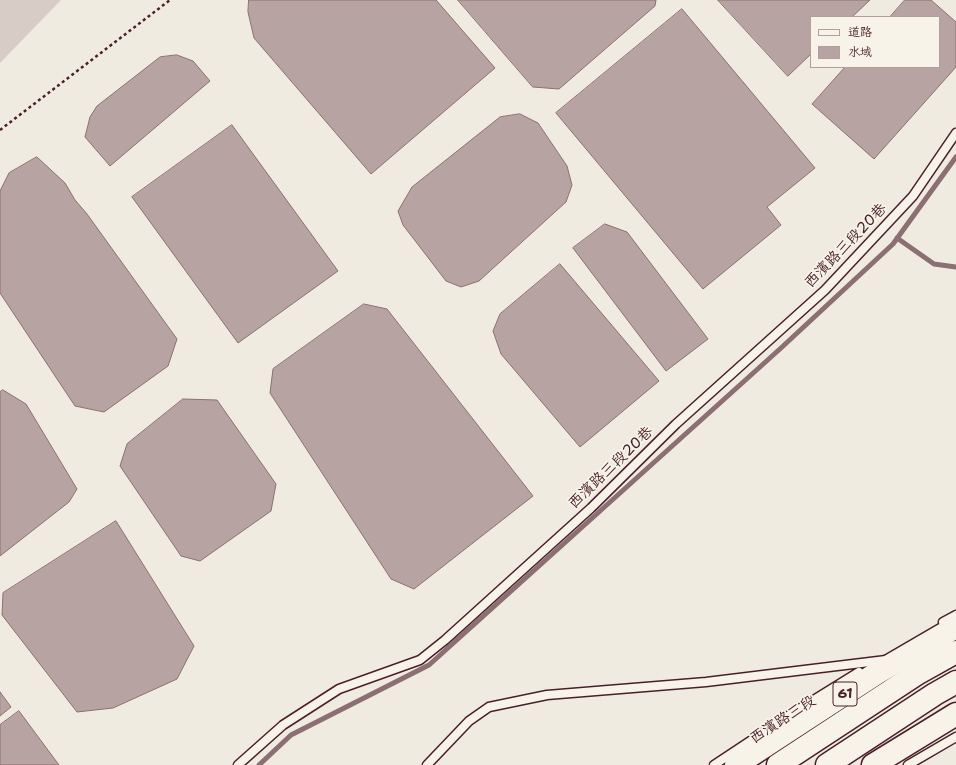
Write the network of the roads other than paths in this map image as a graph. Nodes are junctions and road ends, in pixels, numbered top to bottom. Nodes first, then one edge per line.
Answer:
1 (956, 133) edge
2 (956, 615) edge
3 (946, 626) edge
4 (956, 652) edge
5 (896, 656) junction
6 (877, 661) junction
7 (956, 682) edge
8 (956, 714) edge
9 (956, 737) edge
10 (238, 765) edge
11 (426, 765) edge
12 (714, 765) edge
13 (736, 765) edge
14 (778, 765) edge
15 (827, 765) edge
16 (873, 765) edge
17 (908, 765) edge

1 - 10 lane, 西濱路三段20巷
2 - 3 lane, 西濱路三段
3 - 5 main road, 西濱路三段 / 61
4 - 14 main road, 61
5 - 6 lane
5 - 6 lane, 西濱路三段
5 - 13 main road, 西濱路三段 / 61
6 - 11 lane
6 - 12 lane, 西濱路三段
7 - 15 main road
8 - 16 main road
9 - 17 lane

